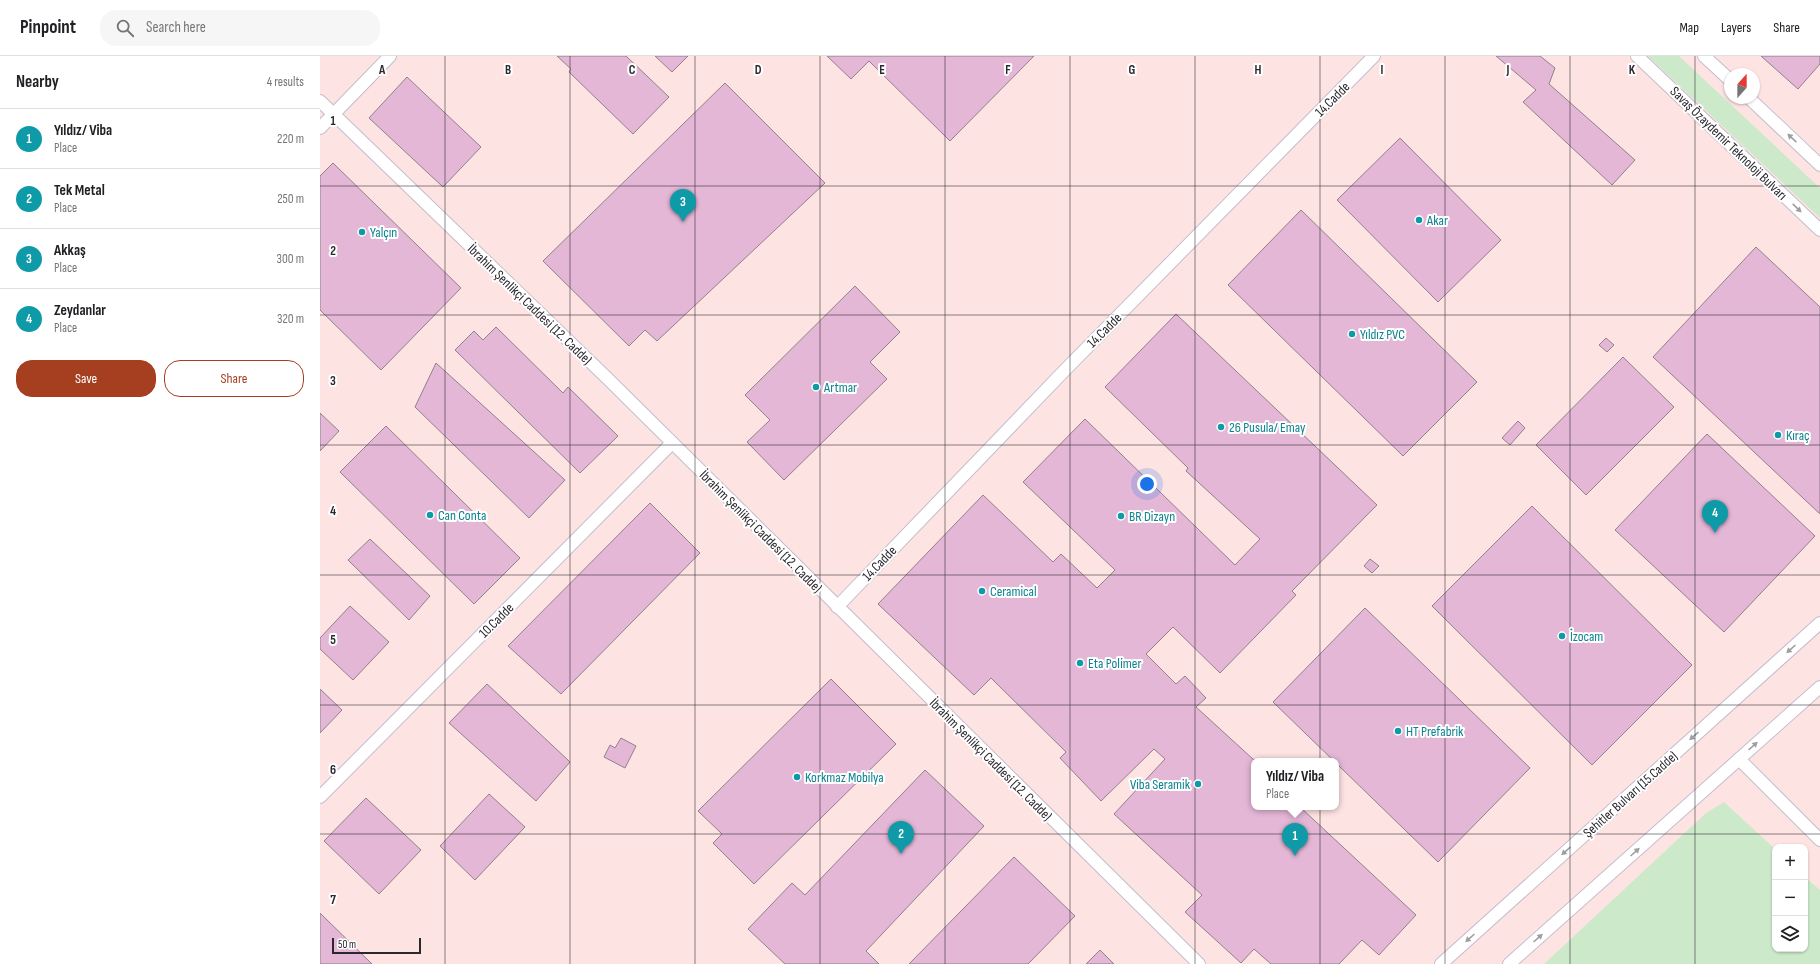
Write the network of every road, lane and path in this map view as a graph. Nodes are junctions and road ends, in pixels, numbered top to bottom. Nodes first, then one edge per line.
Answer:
1 (390, 56) edge
2 (1374, 56) edge
3 (1637, 56) edge
4 (1704, 56) edge
5 (1724, 74) edge
6 (320, 100) edge
7 (1755, 104) edge
8 (334, 114) junction
9 (320, 128) edge
10 (1820, 165) edge
11 (1820, 230) edge
12 (672, 442) junction
13 (837, 607) junction
14 (1820, 623) edge
15 (1820, 687) edge
16 (1739, 759) junction
17 (320, 797) edge
18 (1820, 840) edge
19 (1199, 964) edge
20 (1441, 964) edge
21 (1509, 964) edge

1 - 8 street
2 - 13 street, 14.Cadde
3 -> 11 street, Savaş Özaydemir Teknoloji Bulvarı
4 - 5 street
6 - 8 street, İbrahim Şenlikçi Caddesi (12. Cadde)
10 -> 7 street
8 - 9 street
8 - 12 street, İbrahim Şenlikçi Caddesi (12. Cadde)
12 - 13 street, İbrahim Şenlikçi Caddesi (12. Cadde)
12 - 17 street, 10.Cadde
13 - 19 street, İbrahim Şenlikçi Caddesi (12. Cadde)
14 -> 20 street, Şehitler Bulvarı (15.Cadde)
16 -> 15 street
16 - 18 street
21 -> 16 street

